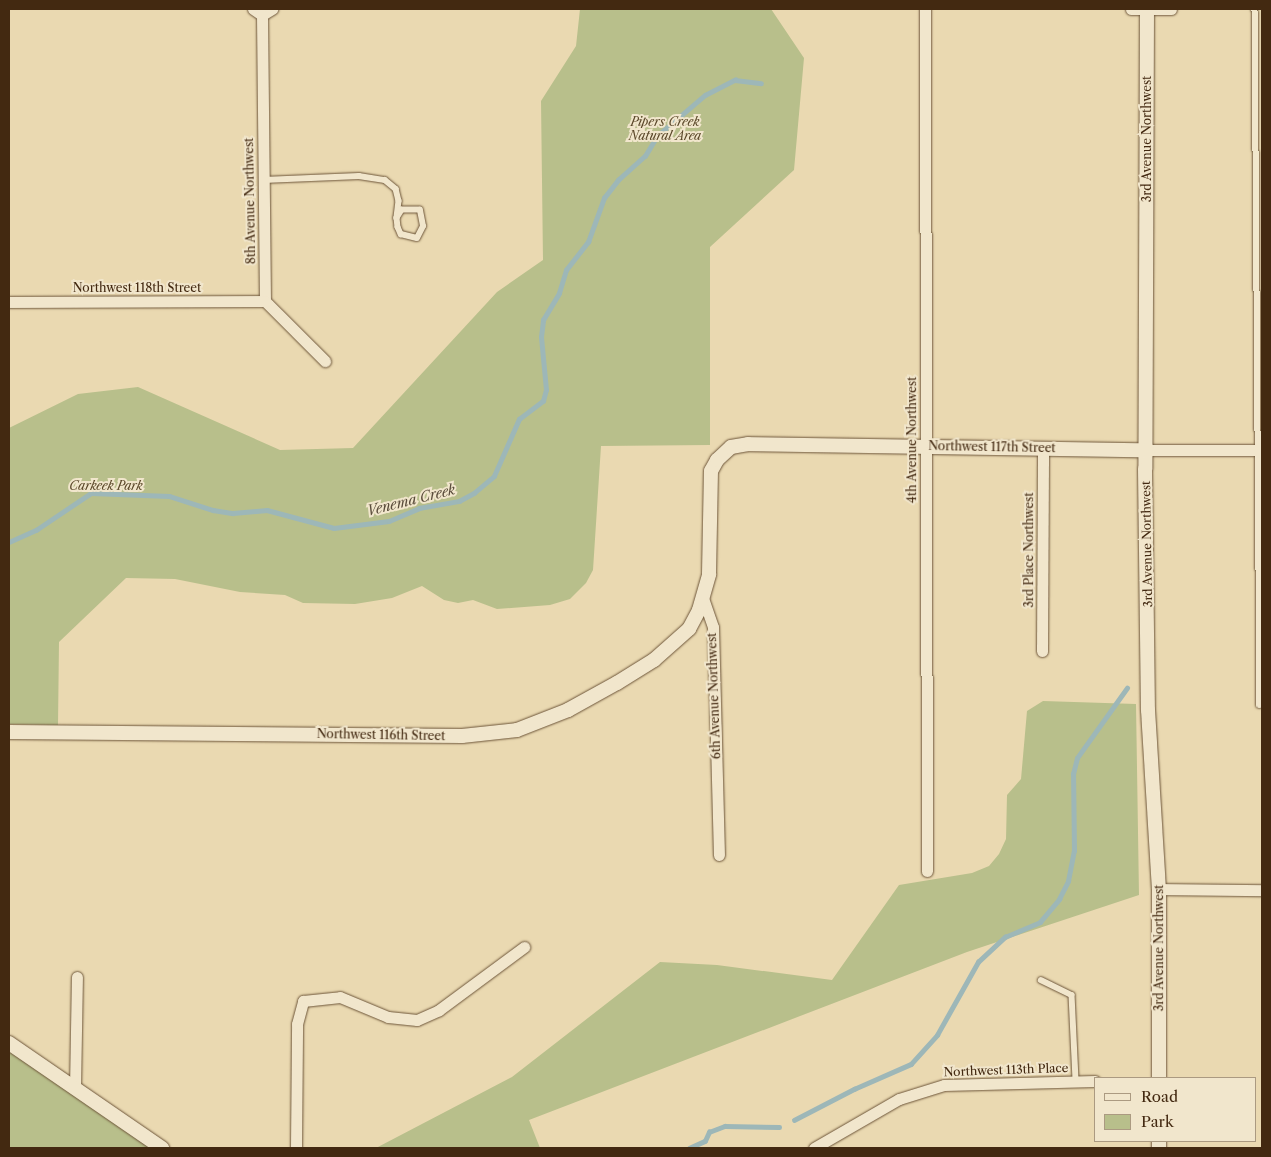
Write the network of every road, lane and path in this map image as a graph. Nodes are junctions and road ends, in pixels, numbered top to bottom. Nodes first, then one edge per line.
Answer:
1 (925, 9) edge
2 (1131, 9) edge
3 (1147, 9) edge
4 (1171, 9) edge
5 (1255, 9) edge
6 (262, 11) edge
7 (263, 180) junction
8 (397, 218) junction
9 (265, 301) junction
10 (9, 302) edge
11 (325, 361) dead end
12 (925, 446) junction
13 (1043, 448) junction
14 (1148, 450) junction
15 (1261, 450) edge
16 (703, 598) junction
17 (1042, 651) dead end
18 (1260, 705) dead end
19 (9, 732) edge
20 (719, 855) dead end
21 (927, 871) dead end
22 (1159, 889) junction
23 (1262, 890) edge
24 (524, 947) dead end
25 (77, 977) dead end
26 (1041, 980) dead end
27 (9, 1044) edge
28 (1159, 1077) edge
29 (1076, 1081) junction
30 (1094, 1081) edge
31 (75, 1088) junction
32 (162, 1148) edge
33 (296, 1148) edge
34 (814, 1148) edge

1 - 12 street, 4th Avenue Northwest
2 - 3 street
3 - 4 street
3 - 14 street, 3rd Avenue Northwest
5 - 15 lane
6 - 7 street, 8th Avenue Northwest
7 - 8 lane
7 - 9 street, 8th Avenue Northwest
8 - 8 lane
9 - 10 street, Northwest 118th Street
9 - 11 street
12 - 13 street, Northwest 117th Street
12 - 16 street, Northwest 117th Street
12 - 21 street, 4th Avenue Northwest
13 - 14 street, Northwest 117th Street
13 - 17 street, 3rd Place Northwest
14 - 15 street, Northwest 117th Street
14 - 22 street, 3rd Avenue Northwest
15 - 18 lane
16 - 19 street, Northwest 116th Street
16 - 20 street, 6th Avenue Northwest
22 - 23 street
22 - 28 street, 3rd Avenue Northwest
24 - 33 street
25 - 31 street
26 - 29 lane
27 - 31 street
29 - 30 street, Northwest 113th Place
29 - 34 street, Northwest 113th Place
31 - 32 street

